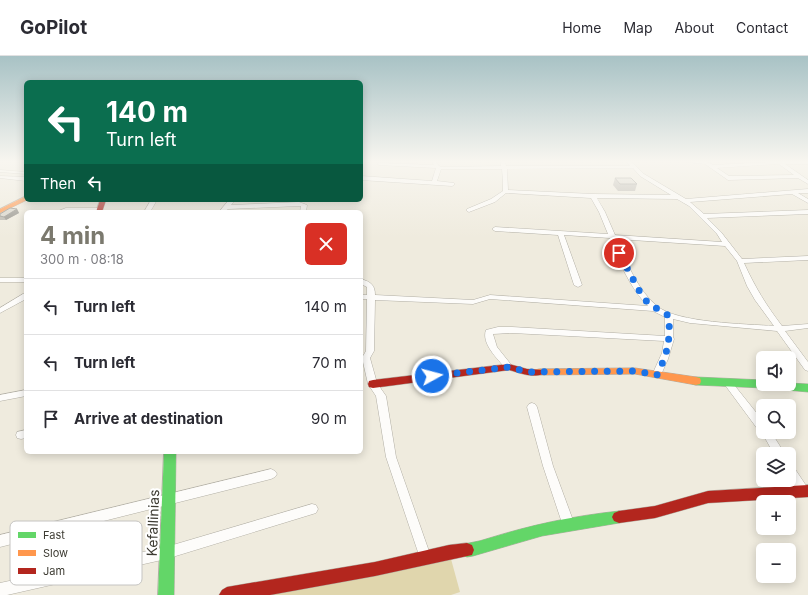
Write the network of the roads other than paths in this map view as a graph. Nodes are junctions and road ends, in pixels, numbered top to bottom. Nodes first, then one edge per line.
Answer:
1 (506, 187) edge
2 (662, 187) edge
3 (505, 191) junction
4 (808, 191) edge
5 (792, 192) junction
6 (24, 193) edge
7 (593, 196) junction
8 (24, 199) edge
9 (682, 199) junction
10 (808, 201) edge
11 (231, 202) edge
12 (0, 206) edge
13 (227, 207) junction
14 (224, 210) edge
15 (303, 210) edge
16 (469, 210) dead end
17 (0, 211) edge
18 (808, 212) edge
19 (703, 216) junction
20 (495, 229) dead end
21 (560, 233) junction
22 (611, 237) junction
23 (726, 244) junction
24 (800, 258) junction
25 (808, 258) edge
26 (740, 260) junction
27 (808, 263) edge
28 (0, 280) edge
29 (24, 280) edge
30 (363, 283) edge
31 (578, 285) dead end
32 (24, 297) edge
33 (363, 298) edge
34 (370, 298) junction
35 (655, 309) junction
36 (0, 311) edge
37 (669, 316) junction
38 (808, 326) edge
39 (780, 329) junction
40 (670, 339) junction
41 (363, 359) edge
42 (509, 367) junction
43 (808, 368) edge
44 (657, 375) junction
45 (728, 382) junction
46 (373, 384) junction
47 (808, 388) edge
48 (24, 393) edge
49 (0, 398) edge
50 (532, 407) dead end
51 (756, 419) edge
52 (170, 454) edge
53 (271, 474) dead end
54 (796, 478) edge
55 (805, 491) edge
56 (168, 499) junction
57 (312, 509) dead end
58 (80, 521) edge
59 (568, 523) junction
60 (10, 538) edge
61 (0, 541) edge
62 (166, 553) junction
63 (424, 557) junction
64 (142, 558) edge
65 (22, 585) edge
66 (0, 590) edge
67 (166, 595) edge
68 (227, 595) edge

1 - 3 street
2 - 9 street
3 - 7 street
3 - 16 street
4 - 5 street
5 - 9 street
5 - 10 street
6 - 12 street
7 - 9 street
7 - 22 street
8 - 17 street
9 - 19 street
11 - 13 street
13 - 14 street
13 - 15 street
18 - 19 street
19 - 23 street
20 - 21 street
21 - 22 street
21 - 31 street
22 - 23 street
22 - 35 street
23 - 26 street
24 - 25 street
24 - 26 street
24 - 27 street
26 - 39 street
28 - 29 street
30 - 34 street
32 - 36 street
33 - 34 street
34 - 35 street
34 - 41 street
35 - 37 street
37 - 39 street
37 - 40 street
38 - 39 street
39 - 43 street
40 - 42 street
40 - 44 street
41 - 46 street
42 - 44 street
42 - 46 street
44 - 45 street
45 - 47 street
45 - 51 street
46 - 63 street
48 - 49 street
50 - 59 street
52 - 56 street, Kefallinias
53 - 56 street
54 - 55 street
55 - 59 street
56 - 58 street
56 - 62 street, Kefallinias
57 - 62 street
59 - 63 street
60 - 61 street
62 - 64 street
62 - 67 street, Kefallinias
63 - 68 street
65 - 66 street

